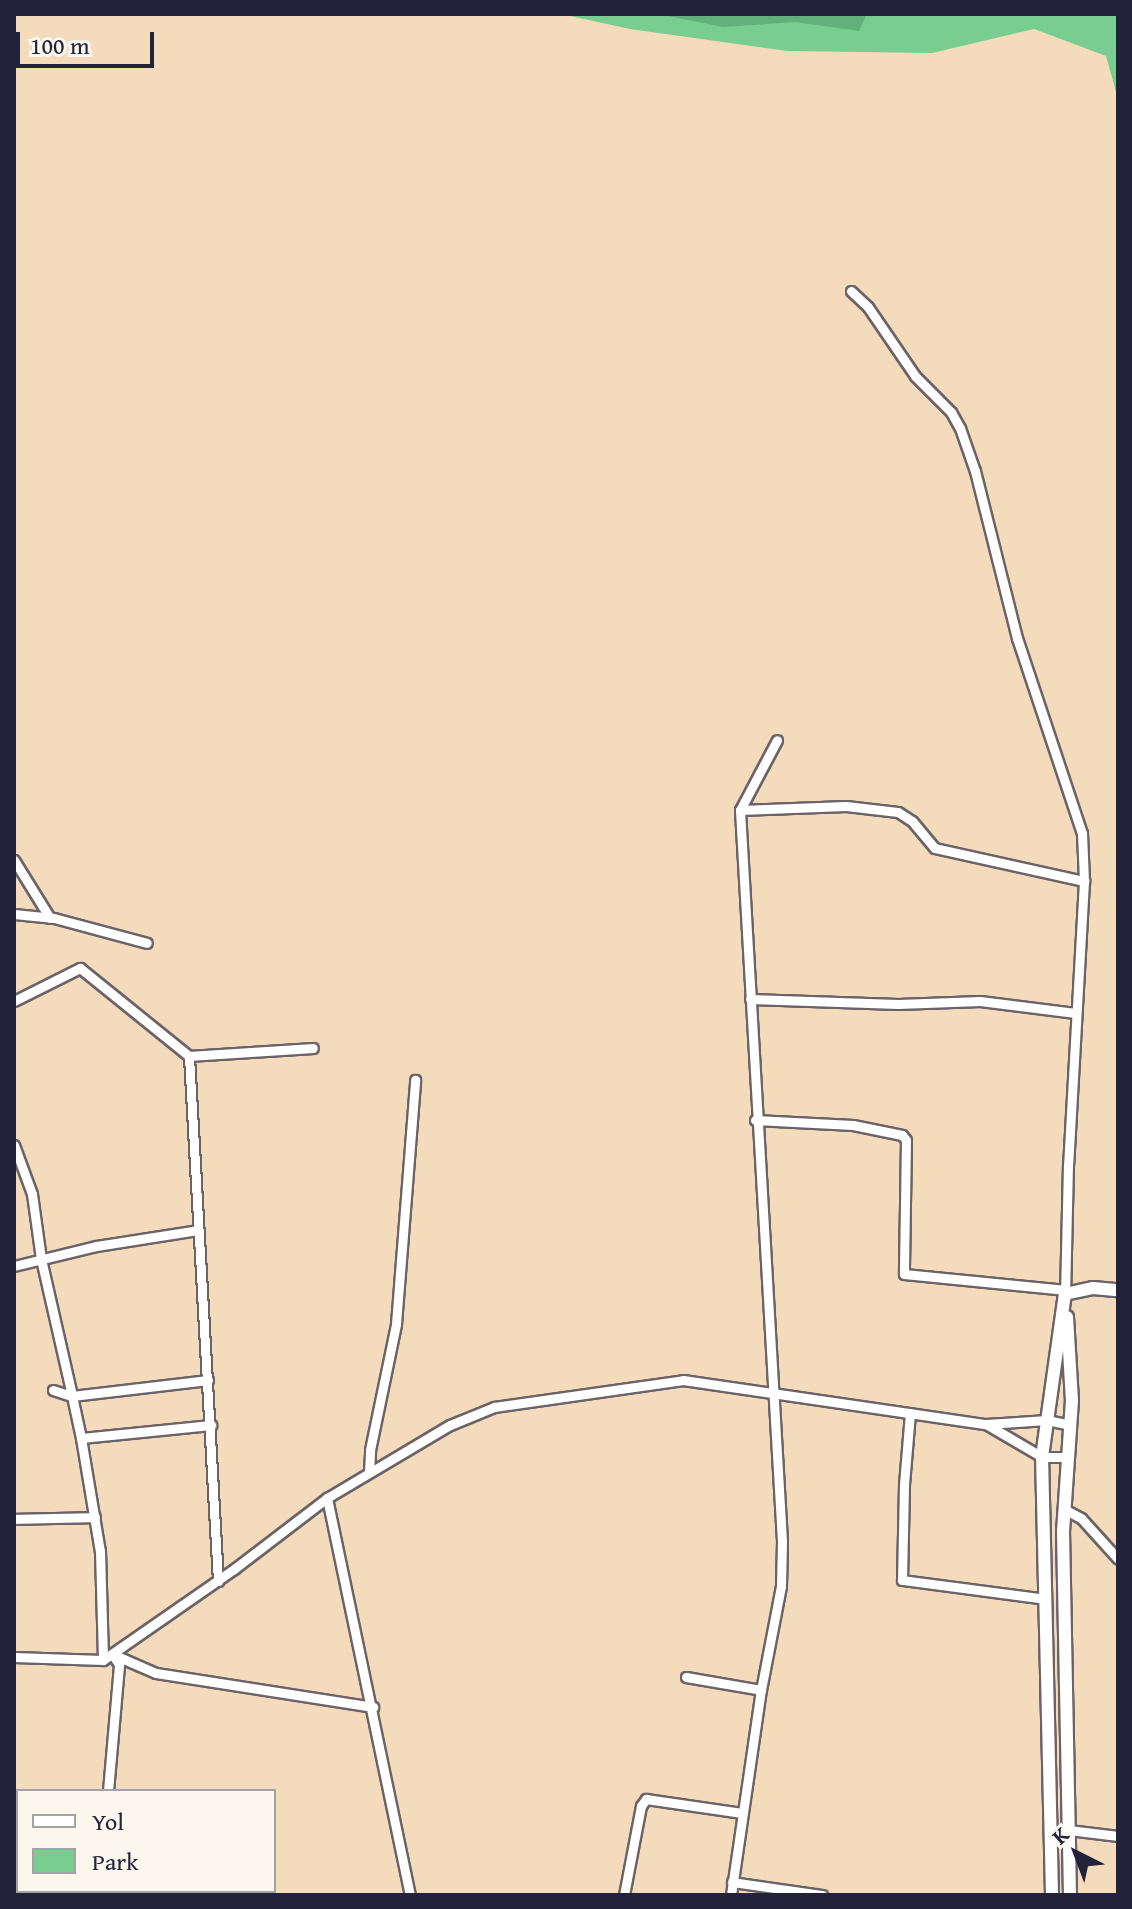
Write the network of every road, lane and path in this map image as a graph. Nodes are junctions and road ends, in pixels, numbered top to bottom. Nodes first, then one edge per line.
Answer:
1 (851, 291) dead end
2 (777, 740) dead end
3 (740, 810) junction
4 (14, 860) edge
5 (1084, 881) junction
6 (14, 914) edge
7 (50, 918) junction
8 (147, 943) dead end
9 (750, 999) junction
10 (14, 1001) edge
11 (1075, 1013) junction
12 (313, 1048) dead end
13 (189, 1056) junction
14 (415, 1080) dead end
15 (755, 1120) junction
16 (14, 1145) edge
17 (198, 1230) junction
18 (41, 1259) junction
19 (14, 1266) edge
20 (1118, 1290) edge
21 (1065, 1292) junction
22 (208, 1380) junction
23 (53, 1390) dead end
24 (771, 1394) junction
25 (72, 1396) junction
26 (910, 1413) junction
27 (1047, 1420) junction
28 (986, 1424) junction
29 (211, 1425) junction
30 (1070, 1425) junction
31 (81, 1438) junction
32 (1042, 1457) junction
33 (1066, 1457) junction
34 (369, 1472) junction
35 (327, 1498) junction
36 (1064, 1509) junction
37 (95, 1517) junction
38 (14, 1519) edge
39 (1118, 1559) edge
40 (218, 1581) junction
41 (1046, 1599) junction
42 (14, 1657) edge
43 (107, 1657) junction
44 (686, 1677) dead end
45 (761, 1690) junction
46 (373, 1707) junction
47 (108, 1789) edge
48 (742, 1813) junction
49 (1069, 1830) junction
50 (1118, 1836) edge
51 (732, 1882) junction
52 (410, 1895) edge
53 (624, 1895) edge
54 (731, 1895) edge
55 (822, 1895) edge
56 (1052, 1895) edge
57 (1070, 1895) edge

1 - 5 street
2 - 3 street
3 - 5 street
3 - 9 street
4 - 7 street
5 - 11 street
6 - 7 street
7 - 8 street
9 - 11 street
9 - 15 street
10 - 13 street
11 - 21 street
12 - 13 street
13 - 17 street
14 - 34 street
15 - 21 street
15 - 24 street
16 - 18 street
17 - 18 street
17 - 22 street
18 - 19 street
18 - 25 street
20 - 21 street
21 - 27 street
21 - 30 street
22 - 25 street
22 - 29 street
23 - 25 street
24 - 26 street
24 - 34 street
24 - 45 street
25 - 31 street
26 - 28 street
26 - 41 street
27 - 28 street
27 - 30 street
27 - 32 street
28 - 32 street
29 - 31 street
29 - 40 street
30 - 33 street
31 - 37 street
32 - 33 street
32 - 41 street
33 - 36 street
34 - 35 street
35 - 40 street
35 - 46 street
36 - 39 street
36 - 49 street
37 - 38 street
37 - 43 street
40 - 43 street
41 - 56 street
42 - 43 street
43 - 46 street
43 - 47 street
44 - 45 street
45 - 48 street
46 - 52 street
48 - 51 street
48 - 53 street
49 - 50 street
49 - 57 street
51 - 54 street
51 - 55 street

